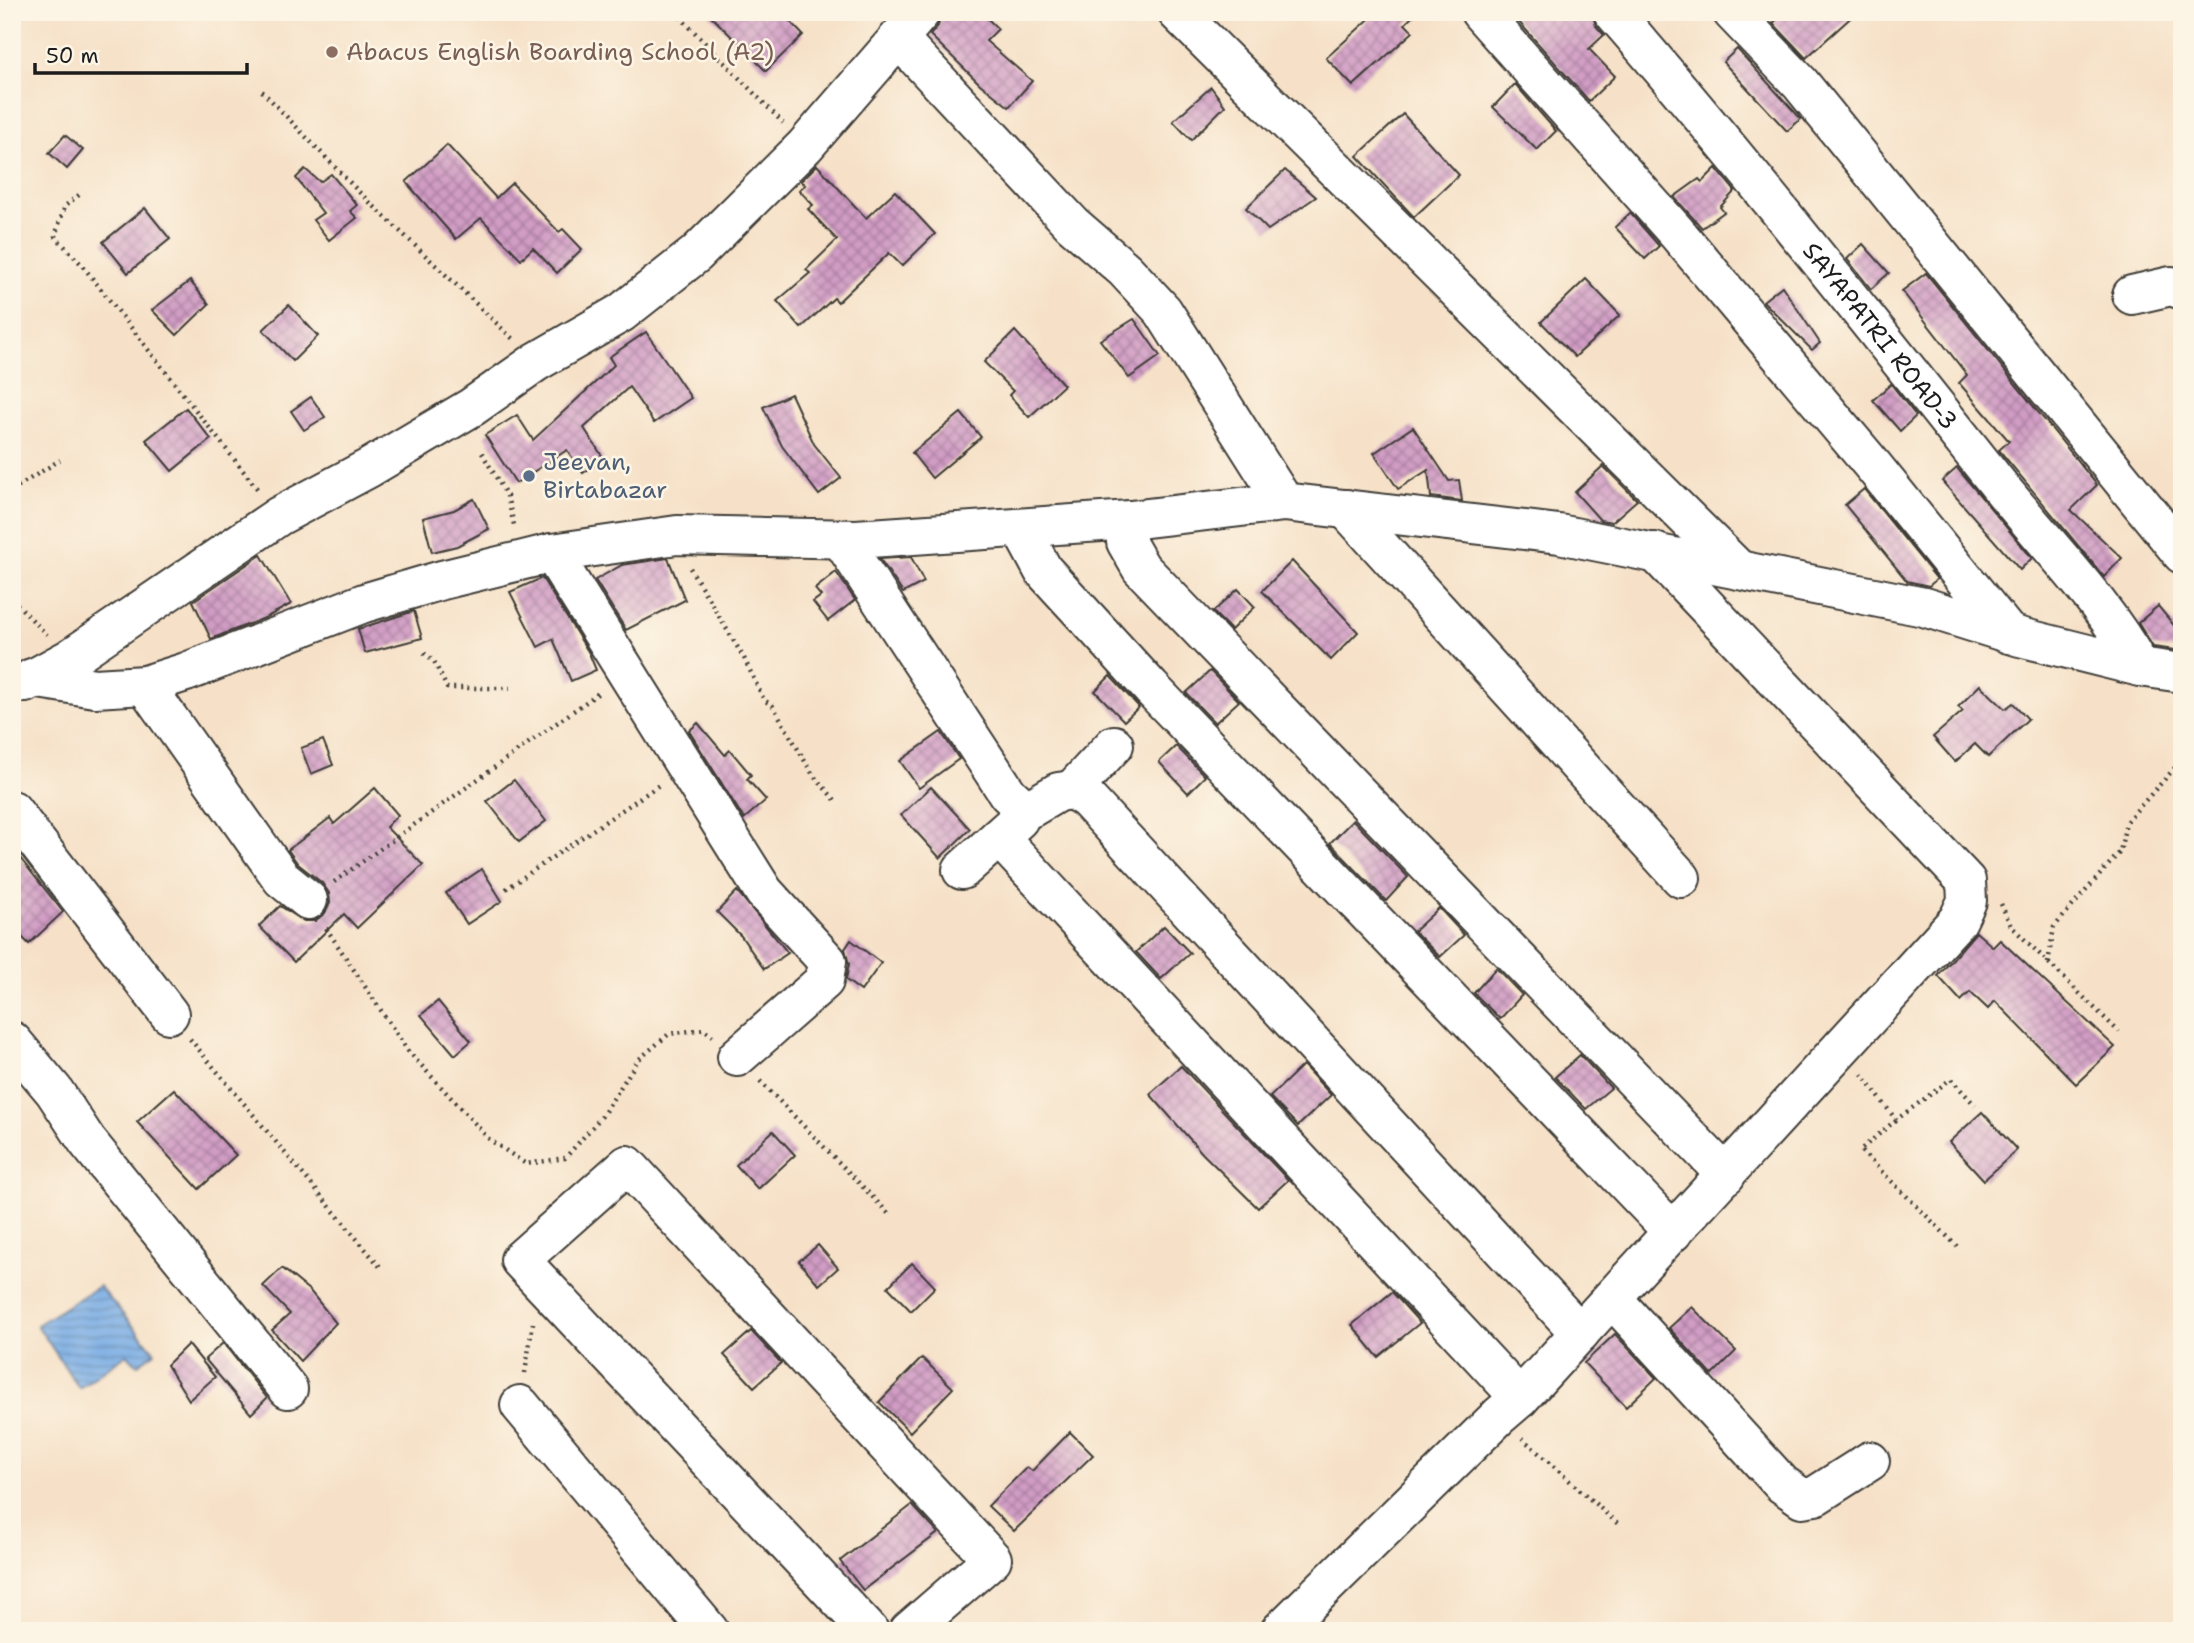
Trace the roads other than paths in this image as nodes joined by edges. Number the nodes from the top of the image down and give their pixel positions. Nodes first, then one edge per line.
1 (1177, 12) edge
2 (1480, 12) edge
3 (1613, 12) edge
4 (1732, 12) edge
5 (910, 26) edge
6 (2182, 290) edge
7 (2132, 295) dead end
8 (1284, 502) junction
9 (1346, 509) junction
10 (1130, 520) junction
11 (1021, 529) junction
12 (841, 539) junction
13 (1655, 552) junction
14 (2182, 554) edge
15 (537, 557) junction
16 (1737, 568) junction
17 (2009, 634) junction
18 (2140, 667) junction
19 (2182, 673) edge
20 (22, 684) edge
21 (145, 684) junction
22 (1114, 744) dead end
23 (1072, 790) junction
24 (1031, 808) junction
25 (12, 810) edge
26 (999, 837) junction
27 (962, 870) dead end
28 (1681, 878) dead end
29 (307, 900) road end
30 (169, 1014) road end
31 (12, 1041) edge
32 (737, 1057) road end
33 (1726, 1175) junction
34 (1673, 1231) junction
35 (1612, 1298) junction
36 (1580, 1333) junction
37 (288, 1389) dead end
38 (520, 1405) road end
39 (1509, 1407) junction
40 (1870, 1461) dead end
41 (709, 1631) edge
42 (869, 1631) edge
43 (909, 1631) edge
44 (1280, 1631) edge

1 - 16 street
2 - 17 street
3 - 18 street, SAYAPATRI ROAD-3
4 - 14 street
5 - 8 street
5 - 20 street
6 - 7 street
8 - 9 street
8 - 10 street
9 - 13 street
9 - 28 street
10 - 11 street
10 - 33 street
11 - 12 street
11 - 34 street
12 - 15 street
12 - 24 street
13 - 16 street
13 - 33 street
15 - 21 street
15 - 32 street
16 - 17 street
17 - 18 street
18 - 19 street
20 - 21 street
21 - 29 street
22 - 23 street
23 - 24 street
23 - 36 street
24 - 26 street
25 - 30 street
26 - 27 street
26 - 39 street
31 - 37 street
33 - 34 street
34 - 35 street
35 - 36 street
35 - 40 street
36 - 39 street
38 - 41 street
39 - 44 street
42 - 43 street

